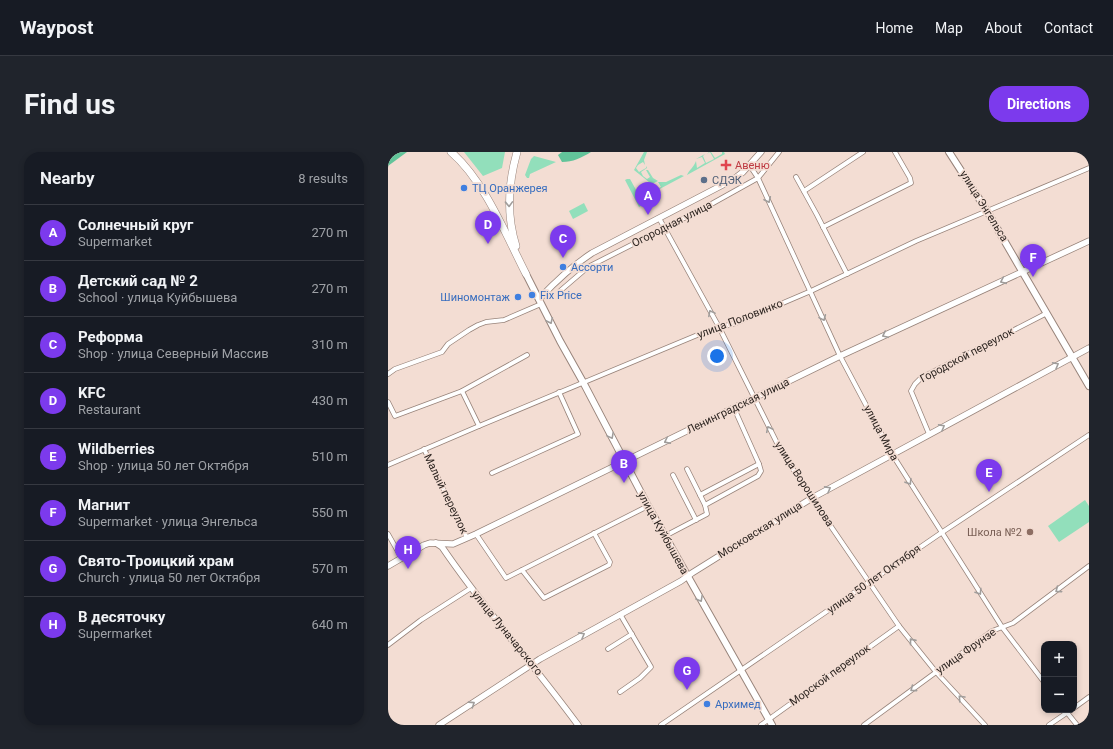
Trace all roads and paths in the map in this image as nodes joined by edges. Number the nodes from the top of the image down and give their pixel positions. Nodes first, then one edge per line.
1 (451, 152) edge
2 (517, 152) edge
3 (761, 152) edge
4 (779, 152) edge
5 (863, 152) edge
6 (896, 152) edge
7 (949, 152) edge
8 (750, 166) junction
9 (1089, 168) edge
10 (796, 177) dead end
11 (758, 178) junction
12 (804, 191) junction
13 (987, 211) junction
14 (660, 218) junction
15 (823, 227) junction
16 (665, 228) junction
17 (1089, 241) edge
18 (1023, 272) junction
19 (526, 274) junction
20 (847, 274) junction
21 (560, 291) dead end
22 (811, 291) junction
23 (540, 301) junction
24 (1047, 313) junction
25 (719, 328) junction
26 (1089, 348) edge
27 (527, 355) dead end
28 (840, 356) junction
29 (1072, 357) junction
30 (388, 374) edge
31 (583, 382) junction
32 (1089, 386) edge
33 (462, 391) junction
34 (560, 392) junction
35 (755, 398) junction
36 (388, 402) edge
37 (734, 408) junction
38 (479, 426) junction
39 (929, 434) junction
40 (1089, 435) edge
41 (424, 449) junction
42 (892, 454) junction
43 (624, 462) junction
44 (759, 464) junction
45 (388, 465) edge
46 (687, 469) dead end
47 (492, 473) dead end
48 (673, 475) dead end
49 (700, 495) junction
50 (812, 498) junction
51 (705, 505) junction
52 (648, 506) junction
53 (696, 520) junction
54 (594, 533) junction
55 (941, 533) junction
56 (388, 534) edge
57 (476, 534) junction
58 (665, 536) junction
59 (468, 538) junction
60 (458, 542) junction
61 (436, 543) junction
62 (401, 557) junction
63 (454, 564) junction
64 (388, 566) edge
65 (1089, 566) edge
66 (522, 570) junction
67 (688, 577) junction
68 (870, 582) junction
69 (471, 588) junction
70 (620, 614) junction
71 (899, 626) junction
72 (1002, 627) junction
73 (632, 634) junction
74 (388, 645) edge
75 (608, 649) dead end
76 (532, 664) junction
77 (741, 671) junction
78 (936, 672) junction
79 (1041, 678) edge
80 (620, 692) dead end
81 (1089, 697) edge
82 (1077, 706) edge
83 (1065, 713) edge
84 (1069, 713) edge
85 (771, 722) edge
86 (439, 725) edge
87 (578, 725) edge
88 (661, 725) edge
89 (761, 725) edge
90 (864, 725) edge
91 (985, 725) edge
92 (1050, 725) edge
93 (1077, 725) edge

1 - 19 highway
2 -> 19 highway
3 - 8 street
4 - 11 street, Огородная улица
5 - 12 street
6 - 15 street
7 - 13 main road, улица Энгельса
8 - 11 street, улица Мира
8 - 14 street
9 - 13 street, улица Половинко
10 - 12 street
11 - 16 street, Огородная улица
11 -> 22 street, улица Мира
12 - 15 street
13 - 18 main road, улица Энгельса
13 - 20 street, улица Половинко
14 - 16 street, улица Ворошилова
14 - 23 street
15 - 20 street
16 - 21 street, Огородная улица
25 -> 16 street, улица Ворошилова
17 - 18 street, Ленинградская улица
18 - 24 main road, улица Энгельса
18 -> 28 street, Ленинградская улица
19 - 23 main road, улица Куйбышева
20 - 22 street, улица Половинко
22 - 25 street, улица Половинко
22 -> 28 street, улица Мира
23 - 30 street
23 -> 31 main road, улица Куйбышева
24 - 29 main road, улица Энгельса
24 - 39 street, Городской переулок
25 - 31 street, улица Половинко
25 - 35 street, улица Ворошилова
26 - 29 street, Московская улица
27 - 33 street
28 - 35 street, Ленинградская улица
28 - 42 street, улица Мира
29 - 32 main road, улица Энгельса
39 -> 29 street, Московская улица
31 - 34 street, улица Половинко
31 -> 43 main road, улица Куйбышева
33 - 36 street
33 - 38 street
34 - 38 street, улица Половинко
34 - 47 street
35 - 37 street, Ленинградская улица
50 -> 35 street, улица Ворошилова
37 -> 43 street, Ленинградская улица
37 - 44 street
38 - 41 street, улица Половинко
39 - 42 street, Московская улица
40 - 55 street, улица 50 лет Октября
41 - 45 street, улица Половинко
41 - 59 street, Малый переулок
50 -> 42 street, Московская улица
42 -> 55 street, улица Мира
43 - 52 main road, улица Куйбышева
43 - 57 street, Ленинградская улица
44 - 49 street
44 - 51 street
46 - 49 street
48 - 53 street
49 - 51 street
50 - 67 street, Московская улица
50 - 68 street, улица Ворошилова
51 - 53 street
52 - 54 street
52 - 58 main road, улица Куйбышева
53 - 58 street
54 - 66 street
54 - 66 street
55 - 68 street, улица 50 лет Октября
55 -> 72 street, улица Мира
56 - 62 street
57 - 59 street, Ленинградская улица
57 - 66 street
58 - 67 main road, улица Куйбышева
59 - 60 street, Ленинградская улица
60 - 61 street, Ленинградская улица
60 - 63 street
61 - 62 street, Ленинградская улица
61 - 63 street, улица Луначарского
62 - 64 street, Ленинградская улица
63 - 69 street, улица Луначарского
65 -> 72 street, улица Фрунзе
67 - 70 street, Московская улица
67 -> 77 main road, улица Куйбышева
68 - 71 street, улица Ворошилова
68 - 77 street, улица 50 лет Октября
69 - 74 street
69 - 76 street, улица Луначарского
70 - 73 street
76 -> 70 street, Московская улица
78 -> 71 street, улица Ворошилова
71 - 85 street, Морской переулок
72 - 78 street, улица Фрунзе
72 - 79 street, улица Мира
73 - 75 street
73 - 80 street
86 -> 76 street, Московская улица
76 - 87 street, улица Луначарского
77 - 85 main road, улица Куйбышева
77 - 88 street, улица 50 лет Октября
78 -> 90 street, улица Фрунзе
91 -> 78 street, улица Ворошилова
81 - 82 street
83 - 92 street
84 - 93 street
85 - 89 street, Морской переулок

